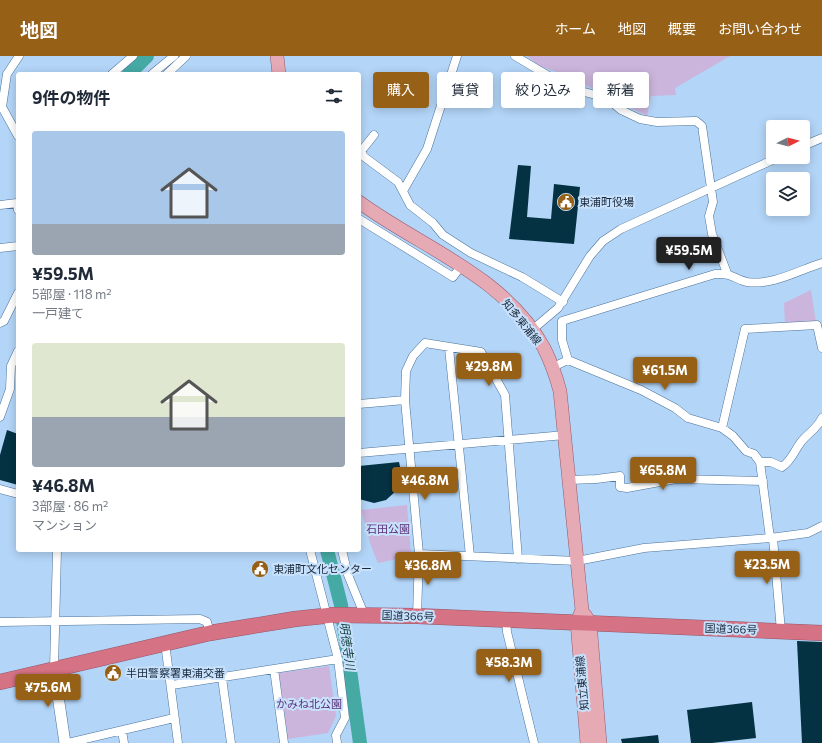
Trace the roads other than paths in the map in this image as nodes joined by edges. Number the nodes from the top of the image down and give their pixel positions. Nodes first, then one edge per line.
1 (19, 56) edge
2 (133, 56) edge
3 (174, 56) edge
4 (186, 56) edge
5 (277, 56) edge
6 (457, 56) edge
7 (515, 56) edge
8 (114, 72) edge
9 (154, 72) edge
10 (169, 72) edge
11 (279, 72) edge
12 (16, 132) edge
13 (374, 135) dead end
14 (822, 138) edge
15 (810, 143) edge
16 (766, 163) edge
17 (712, 188) junction
18 (403, 191) junction
19 (16, 203) edge
20 (361, 203) edge
21 (0, 205) edge
22 (361, 220) edge
23 (16, 246) edge
24 (0, 248) edge
25 (822, 263) edge
26 (460, 266) junction
27 (727, 273) junction
28 (16, 297) edge
29 (563, 302) junction
30 (0, 323) edge
31 (532, 330) junction
32 (449, 348) junction
33 (822, 348) edge
34 (16, 355) edge
35 (568, 360) junction
36 (553, 368) junction
37 (405, 400) junction
38 (361, 404) edge
39 (0, 417) edge
40 (822, 418) edge
41 (722, 428) junction
42 (565, 435) junction
43 (508, 440) junction
44 (458, 444) junction
45 (410, 449) junction
46 (361, 453) edge
47 (760, 462) junction
48 (569, 480) junction
49 (762, 481) junction
50 (0, 489) edge
51 (16, 493) edge
52 (822, 526) edge
53 (771, 538) junction
54 (57, 552) edge
55 (311, 552) edge
56 (342, 552) edge
57 (419, 554) junction
58 (470, 556) junction
59 (518, 559) junction
60 (577, 561) junction
61 (360, 614) junction
62 (330, 615) junction
63 (417, 616) junction
64 (583, 618) junction
65 (506, 620) junction
66 (0, 622) edge
67 (55, 622) junction
68 (781, 631) junction
69 (210, 633) junction
70 (822, 633) edge
71 (165, 643) junction
72 (338, 659) junction
73 (54, 669) junction
74 (274, 670) junction
75 (222, 678) junction
76 (0, 682) edge
77 (172, 685) junction
78 (174, 718) junction
79 (122, 731) junction
80 (65, 743) edge
81 (68, 743) edge
82 (124, 743) edge
83 (178, 743) edge
84 (232, 743) edge
85 (284, 743) edge
86 (337, 743) edge
87 (534, 743) edge
88 (587, 743) edge
89 (600, 743) edge

1 - 12 street
2 - 8 street
3 - 9 street
4 - 10 street
5 - 11 main road
6 - 18 street
7 - 17 street
13 - 18 street
14 - 15 street
16 - 17 street
17 - 27 street
17 - 29 street
18 - 29 street
19 - 21 street
20 - 26 main road, 知多東浦線
22 - 26 street
23 - 24 street
25 - 27 street
26 - 31 main road, 知多東浦線
27 - 35 street
28 - 30 street
29 - 31 street
31 - 36 main road, 知多東浦線
32 - 37 street
32 - 43 street
32 - 44 street
33 - 41 street
34 - 39 street
35 - 36 street
35 - 41 street
36 - 42 main road, 知多東浦線
37 - 38 street
37 - 45 street
40 - 47 street
41 - 47 street
42 - 43 street
42 - 48 main road, 知多東浦線
43 - 44 street
43 - 59 street
44 - 45 street
44 - 58 street
45 - 46 street
45 - 57 street
47 - 49 street
48 - 49 street
48 - 60 main road, 知多東浦線
49 - 53 street
50 - 51 street
52 - 53 street
53 - 60 street
53 - 68 street
54 - 67 street
55 - 62 street
56 - 61 street
57 - 58 street
57 - 63 street
58 - 59 street
59 - 60 street
60 - 64 main road, 知多東浦線
61 - 62 highway, 国道366号
61 - 63 highway, 国道366号
62 - 69 highway, 国道366号
62 - 72 street
63 - 65 highway, 国道366号
64 - 65 highway, 国道366号
64 - 68 highway, 国道366号
64 - 88 main road, 知立東浦線
64 - 89 main road, 知立東浦線
65 - 87 street
66 - 67 street
67 - 69 street
67 - 73 street
68 - 70 highway, 国道366号
69 - 71 highway, 国道366号
71 - 73 highway, 国道366号
71 - 77 street
72 - 74 street
72 - 86 street
73 - 76 highway, 国道366号
73 - 80 street
74 - 75 street
74 - 85 street
75 - 77 street
75 - 84 street
77 - 78 street
78 - 79 street
78 - 83 street
79 - 81 street
79 - 82 street

